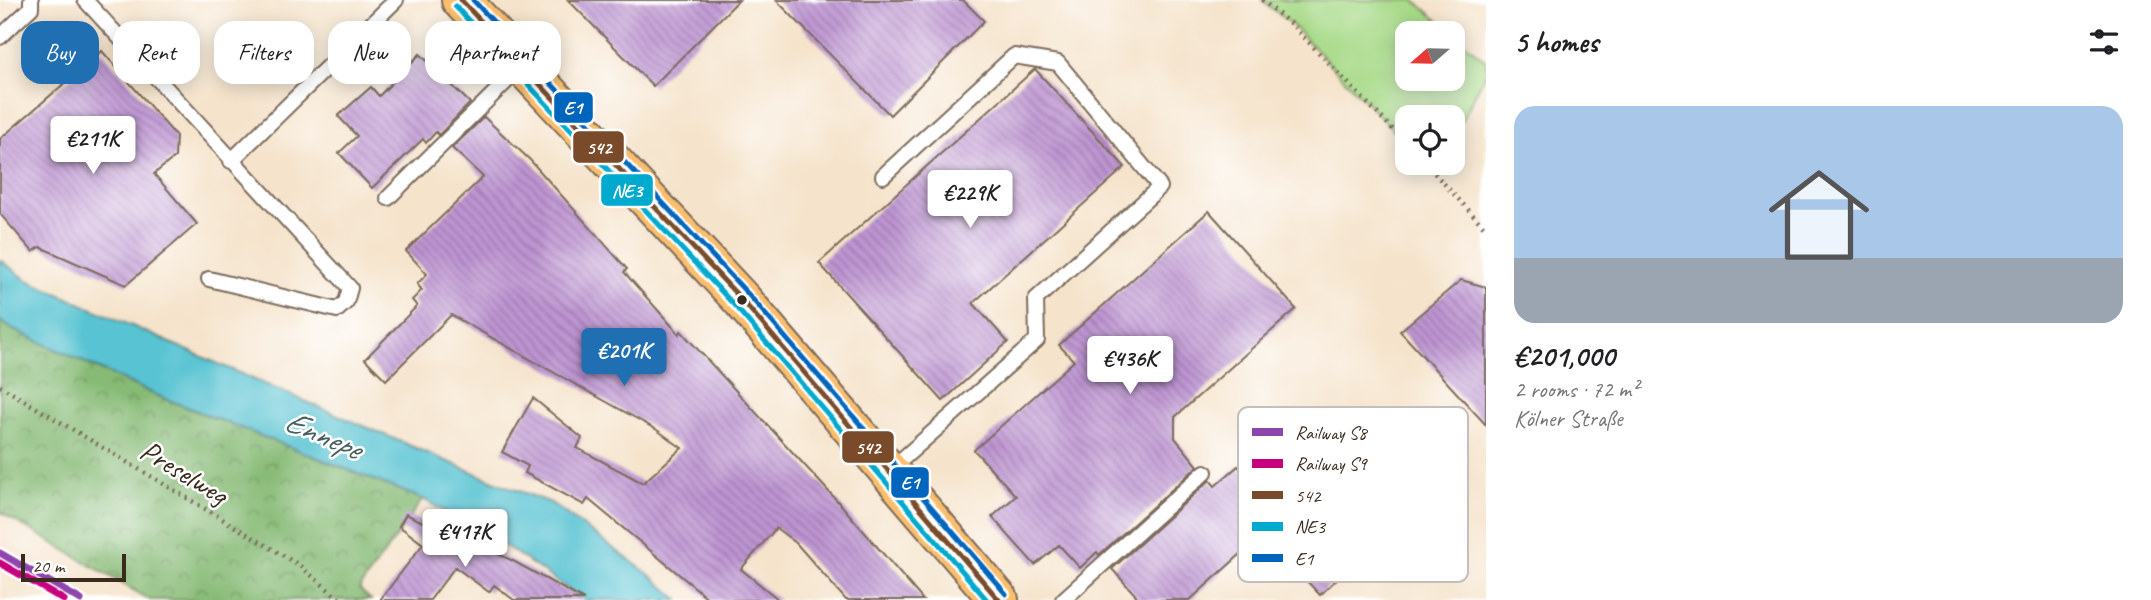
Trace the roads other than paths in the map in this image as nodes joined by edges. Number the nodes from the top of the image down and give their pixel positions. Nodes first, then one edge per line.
1 (31, 0) edge
2 (85, 0) edge
3 (396, 0) edge
4 (461, 0) edge
5 (481, 21) edge
6 (0, 37) edge
7 (504, 84) edge
8 (541, 84) edge
9 (231, 161) junction
10 (883, 176) dead end
11 (388, 198) dead end
12 (209, 279) dead end
13 (889, 471) junction
14 (1205, 472) dead end
15 (989, 596) edge
16 (1063, 600) edge

1 - 6 lane
2 - 9 lane
3 - 9 lane
4 - 5 main road
7 - 11 lane
8 - 13 main road
9 - 12 lane
10 - 13 lane
13 - 15 main road
14 - 16 lane

